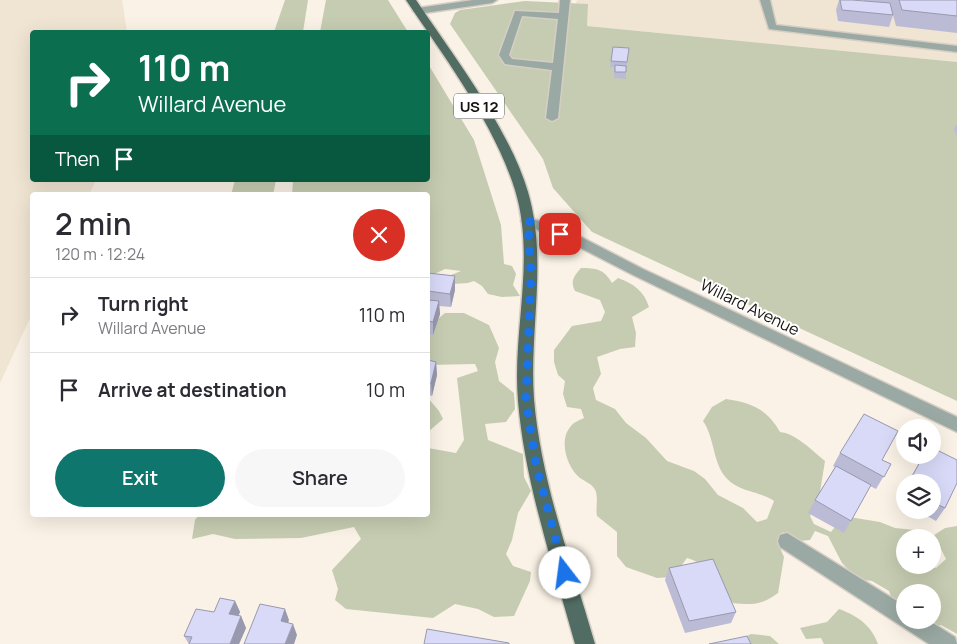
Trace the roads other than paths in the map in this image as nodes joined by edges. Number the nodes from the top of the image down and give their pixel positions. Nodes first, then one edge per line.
1 (411, 0) edge
2 (492, 0) edge
3 (764, 0) edge
4 (564, 9) edge
5 (418, 11) junction
6 (957, 49) edge
7 (558, 66) junction
8 (552, 118) dead end
9 (528, 221) junction
10 (957, 425) edge
11 (787, 541) dead end
12 (896, 611) edge
13 (924, 629) edge
14 (585, 644) edge
15 (948, 644) edge

1 - 5 main road, US 12
2 - 5 street
3 - 6 street
4 - 7 street
4 - 7 street
5 - 9 main road, US 12
7 - 8 street
9 - 10 street, Willard Avenue
9 - 14 main road, US 12
11 - 12 street
13 - 15 street

